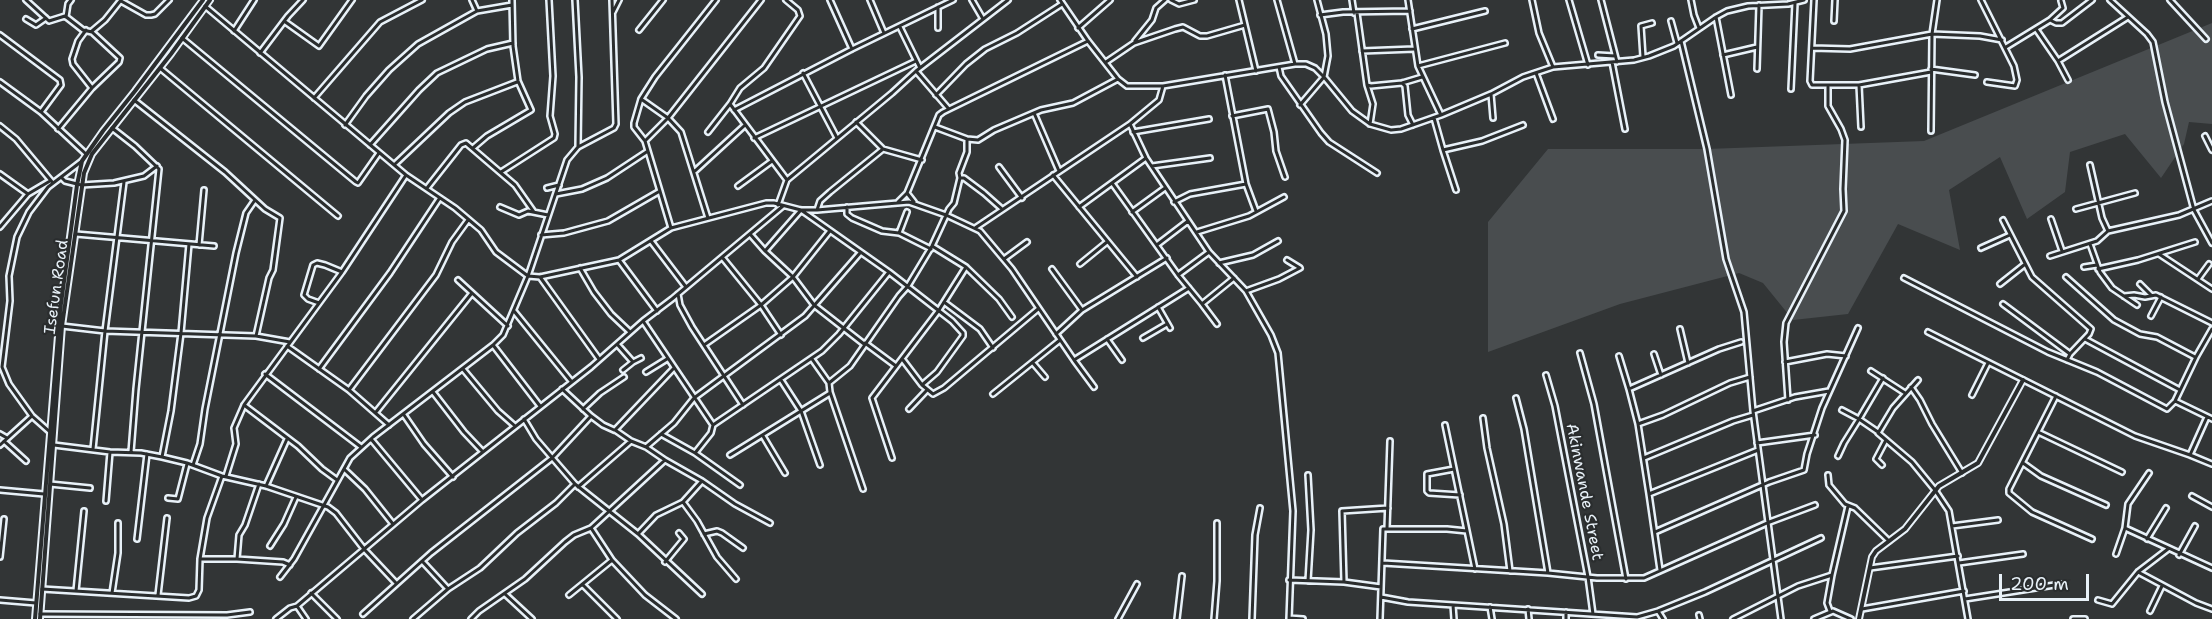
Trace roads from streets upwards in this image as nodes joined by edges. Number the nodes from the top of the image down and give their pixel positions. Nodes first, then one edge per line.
1 (26, 0) edge
2 (71, 0) edge
3 (121, 0) edge
4 (169, 0) edge
5 (203, 0) edge
6 (210, 0) edge
7 (254, 0) edge
8 (303, 0) edge
9 (352, 0) edge
10 (422, 0) edge
11 (472, 0) edge
12 (512, 0) edge
13 (549, 0) edge
14 (575, 0) edge
15 (612, 0) edge
16 (619, 0) edge
17 (663, 0) edge
18 (716, 0) edge
19 (761, 0) edge
20 (786, 0) edge
21 (830, 0) edge
22 (870, 0) edge
23 (953, 0) edge
24 (972, 0) edge
25 (1008, 0) edge
26 (1110, 0) edge
27 (1165, 0) edge
28 (1171, 0) edge
29 (1194, 0) edge
30 (1239, 0) edge
31 (1277, 0) edge
32 (1317, 0) edge
33 (1352, 0) edge
34 (1408, 0) edge
35 (1532, 0) edge
36 (1569, 0) edge
37 (1601, 0) edge
38 (1691, 0) edge
39 (1804, 0) edge
40 (1814, 0) edge
41 (1835, 0) edge
42 (1937, 0) edge
43 (1981, 0) edge
44 (2092, 0) edge
45 (2110, 0) edge
46 (2170, 0) edge
47 (2061, 1) edge
48 (1061, 2) edge
49 (1795, 3) junction
50 (512, 5) junction
51 (1759, 5) junction
52 (205, 6) junction
53 (938, 7) junction
54 (477, 11) junction
55 (1410, 11) junction
56 (1485, 11) dead end
57 (613, 13) junction
58 (1356, 13) junction
59 (1320, 15) junction
60 (1716, 16) junction
61 (66, 17) junction
62 (2128, 17) junction
63 (46, 18) junction
64 (26, 19) dead end
65 (982, 19) junction
66 (2050, 20) junction
67 (284, 21) junction
68 (1671, 21) dead end
69 (1834, 21) dead end
70 (1652, 23) dead end
71 (1245, 25) junction
72 (900, 27) junction
73 (938, 28) dead end
74 (1078, 28) junction
75 (1699, 28) junction
76 (1412, 29) junction
77 (2036, 29) junction
78 (86, 30) junction
79 (639, 30) dead end
80 (234, 31) junction
81 (92, 32) junction
82 (885, 33) junction
83 (0, 34) edge
84 (1932, 34) junction
85 (182, 38) junction
86 (2206, 39) dead end
87 (2002, 40) junction
88 (1088, 41) junction
89 (513, 42) junction
90 (1679, 42) junction
91 (1134, 43) junction
92 (1505, 43) dead end
93 (1758, 47) junction
94 (2006, 47) junction
95 (852, 48) junction
96 (1414, 48) junction
97 (1812, 48) junction
98 (1362, 51) junction
99 (260, 53) junction
100 (1598, 55) dead end
101 (1723, 55) junction
102 (1615, 56) junction
103 (1643, 57) junction
104 (916, 61) junction
105 (2058, 61) junction
106 (1106, 62) junction
107 (1614, 62) junction
108 (1295, 64) junction
109 (1588, 65) junction
110 (1418, 66) junction
111 (1279, 67) junction
112 (1553, 67) junction
113 (160, 68) junction
114 (920, 68) junction
115 (1757, 69) dead end
116 (916, 71) junction
117 (1256, 71) junction
118 (1931, 71) junction
119 (803, 73) junction
120 (1536, 73) junction
121 (1225, 75) junction
122 (1975, 75) dead end
123 (1422, 76) junction
124 (1324, 77) junction
125 (1118, 79) junction
126 (2068, 80) dead end
127 (518, 81) junction
128 (0, 82) edge
129 (1402, 82) junction
130 (1987, 82) dead end
131 (1367, 85) junction
132 (1859, 85) junction
133 (1162, 86) junction
134 (1828, 87) junction
135 (92, 88) junction
136 (1791, 89) dead end
137 (1491, 94) junction
138 (936, 95) junction
139 (1731, 95) dead end
140 (314, 98) junction
141 (133, 99) junction
142 (641, 99) junction
143 (730, 104) junction
144 (1300, 105) junction
145 (821, 106) junction
146 (949, 108) junction
147 (734, 110) junction
148 (41, 112) junction
149 (1034, 113) junction
150 (1441, 115) junction
151 (1232, 116) junction
152 (1493, 117) dead end
153 (668, 118) junction
154 (1434, 118) junction
155 (1209, 119) dead end
156 (1553, 119) dead end
157 (856, 122) junction
158 (1130, 124) junction
159 (1370, 124) junction
160 (345, 125) junction
161 (1413, 125) junction
162 (1523, 125) dead end
163 (0, 126) edge
164 (744, 126) junction
165 (935, 127) junction
166 (1861, 127) dead end
167 (112, 128) junction
168 (58, 129) junction
169 (1625, 129) dead end
170 (1930, 131) dead end
171 (708, 132) dead end
172 (1133, 132) junction
173 (2205, 136) dead end
174 (754, 138) junction
175 (837, 138) junction
176 (968, 139) junction
177 (645, 141) junction
178 (370, 145) junction
179 (578, 147) junction
180 (473, 148) junction
181 (883, 149) junction
182 (1443, 150) junction
183 (2212, 150) edge
184 (648, 151) junction
185 (380, 153) junction
186 (86, 154) junction
187 (1146, 158) junction
188 (1209, 158) dead end
189 (922, 160) junction
190 (82, 161) junction
191 (772, 161) junction
192 (394, 165) junction
193 (2090, 165) dead end
194 (157, 166) junction
195 (1152, 166) junction
196 (999, 167) dead end
197 (1059, 171) junction
198 (501, 172) junction
199 (694, 172) junction
200 (1377, 172) dead end
201 (0, 174) edge
202 (1053, 175) junction
203 (405, 176) junction
204 (61, 177) junction
205 (1285, 177) dead end
206 (960, 178) junction
207 (787, 180) junction
208 (51, 182) junction
209 (124, 182) junction
210 (1112, 183) junction
211 (1246, 184) junction
212 (79, 185) junction
213 (559, 185) junction
214 (738, 186) dead end
215 (427, 188) junction
216 (546, 188) dead end
217 (1165, 188) junction
218 (204, 190) dead end
219 (1456, 190) dead end
220 (660, 191) junction
221 (907, 193) junction
222 (28, 194) junction
223 (556, 194) junction
224 (2135, 194) dead end
225 (1284, 197) dead end
226 (439, 198) junction
227 (1022, 198) junction
228 (255, 200) junction
229 (2212, 201) edge
230 (914, 202) junction
231 (1174, 202) junction
232 (2098, 202) junction
233 (896, 203) junction
234 (778, 205) junction
235 (783, 206) junction
236 (500, 207) dead end
237 (847, 207) junction
238 (1079, 207) junction
239 (1002, 209) junction
240 (2076, 209) dead end
241 (801, 210) junction
242 (817, 210) junction
243 (2194, 210) junction
244 (1256, 211) junction
245 (534, 212) junction
246 (907, 212) dead end
247 (1132, 212) junction
248 (548, 215) junction
249 (946, 215) junction
250 (338, 216) dead end
251 (708, 218) junction
252 (468, 219) junction
253 (2051, 219) dead end
254 (2003, 220) dead end
255 (1188, 221) junction
256 (0, 227) edge
257 (671, 228) junction
258 (975, 228) junction
259 (2108, 231) junction
260 (829, 232) junction
261 (1197, 232) junction
262 (898, 233) junction
263 (76, 234) junction
264 (750, 234) junction
265 (542, 235) junction
266 (2010, 235) junction
267 (116, 238) junction
268 (152, 240) junction
269 (651, 241) junction
270 (1278, 241) dead end
271 (1027, 242) dead end
272 (1107, 242) junction
273 (2195, 242) dead end
274 (2212, 243) edge
275 (189, 244) junction
276 (1158, 244) junction
277 (2090, 244) junction
278 (199, 245) junction
279 (214, 246) dead end
280 (932, 247) junction
281 (1981, 248) dead end
282 (765, 251) junction
283 (2062, 251) junction
284 (1209, 252) junction
285 (860, 253) junction
286 (2159, 254) junction
287 (722, 256) junction
288 (2050, 256) dead end
289 (1167, 258) junction
290 (619, 260) junction
291 (1004, 260) junction
292 (1287, 260) dead end
293 (1219, 263) junction
294 (1080, 264) dead end
295 (2209, 264) dead end
296 (2024, 265) junction
297 (966, 267) junction
298 (2084, 267) dead end
299 (2097, 267) junction
300 (580, 268) junction
301 (1053, 269) dead end
302 (342, 272) junction
303 (890, 272) junction
304 (1178, 275) junction
305 (528, 276) junction
306 (540, 277) junction
307 (793, 277) junction
308 (1137, 277) junction
309 (2066, 277) dead end
310 (1234, 278) junction
311 (1904, 278) dead end
312 (2198, 279) junction
313 (458, 280) dead end
314 (2000, 284) dead end
315 (2140, 284) dead end
316 (686, 286) junction
317 (908, 286) junction
318 (1189, 288) junction
319 (2212, 289) edge
320 (1246, 291) junction
321 (472, 293) junction
322 (678, 294) junction
323 (2151, 295) junction
324 (2124, 296) junction
325 (2161, 297) junction
326 (672, 299) junction
327 (944, 302) junction
328 (319, 303) junction
329 (1202, 304) junction
330 (2003, 304) dead end
331 (680, 305) junction
332 (761, 305) junction
333 (814, 305) junction
334 (2138, 305) dead end
335 (1158, 308) junction
336 (1038, 309) junction
337 (657, 310) junction
338 (939, 310) junction
339 (1082, 310) junction
340 (514, 311) junction
341 (2151, 316) dead end
342 (1012, 317) dead end
343 (643, 321) junction
344 (2212, 323) edge
345 (1217, 324) dead end
346 (62, 326) junction
347 (508, 326) junction
348 (1858, 328) dead end
349 (843, 329) junction
350 (1680, 329) dead end
351 (2212, 329) edge
352 (105, 331) junction
353 (630, 332) junction
354 (1928, 332) dead end
355 (142, 333) junction
356 (181, 333) junction
357 (220, 334) junction
358 (1056, 334) junction
359 (781, 335) junction
360 (256, 336) junction
361 (2211, 336) edge
362 (1143, 338) dead end
363 (1107, 339) junction
364 (2085, 339) junction
365 (1060, 340) junction
366 (290, 342) junction
367 (1741, 342) dead end
368 (617, 344) junction
369 (865, 344) junction
370 (493, 345) junction
371 (704, 345) junction
372 (287, 346) junction
373 (993, 348) junction
374 (1580, 353) dead end
375 (1654, 354) dead end
376 (2070, 354) junction
377 (1618, 356) dead end
378 (1846, 356) junction
379 (2196, 357) junction
380 (641, 358) dead end
381 (599, 359) junction
382 (667, 359) junction
383 (812, 359) junction
384 (903, 360) junction
385 (1074, 360) junction
386 (1122, 360) dead end
387 (2067, 360) junction
388 (633, 362) junction
389 (1785, 362) junction
390 (1033, 363) junction
391 (1688, 363) junction
392 (1988, 363) junction
393 (1, 366) edge
394 (896, 366) junction
395 (674, 368) junction
396 (319, 369) junction
397 (463, 369) junction
398 (623, 370) dead end
399 (1871, 371) dead end
400 (646, 372) dead end
401 (265, 374) junction
402 (1546, 375) dead end
403 (724, 376) junction
404 (1661, 376) junction
405 (624, 377) dead end
406 (1045, 377) dead end
407 (1750, 377) junction
408 (1883, 378) junction
409 (781, 380) junction
410 (1918, 380) dead end
411 (2023, 380) junction
412 (571, 381) junction
413 (829, 383) junction
414 (922, 385) junction
415 (1094, 387) dead end
416 (1911, 387) junction
417 (562, 389) junction
418 (1629, 389) junction
419 (348, 390) junction
420 (927, 390) junction
421 (2180, 390) junction
422 (1830, 391) junction
423 (433, 392) junction
424 (830, 392) junction
425 (1905, 393) junction
426 (993, 394) dead end
427 (1972, 395) dead end
428 (2056, 396) junction
429 (694, 398) junction
430 (1516, 398) dead end
431 (1788, 400) junction
432 (2175, 401) junction
433 (244, 405) junction
434 (743, 405) junction
435 (540, 406) junction
436 (583, 409) junction
437 (909, 409) dead end
438 (1842, 410) dead end
439 (801, 411) junction
440 (376, 412) junction
441 (1753, 413) junction
442 (404, 415) junction
443 (32, 416) junction
444 (591, 416) junction
445 (2207, 417) junction
446 (1484, 418) dead end
447 (524, 419) junction
448 (1859, 419) junction
449 (2212, 419) edge
450 (1638, 424) junction
451 (389, 425) junction
452 (713, 425) junction
453 (1445, 425) dead end
454 (515, 426) junction
455 (615, 430) junction
456 (50, 432) junction
457 (1878, 432) junction
458 (2038, 432) junction
459 (0, 434) edge
460 (662, 434) junction
461 (1815, 435) junction
462 (763, 436) junction
463 (287, 439) junction
464 (371, 439) junction
465 (5, 440) junction
466 (1886, 440) junction
467 (631, 441) junction
468 (1390, 441) dead end
469 (1757, 443) junction
470 (0, 445) edge
471 (54, 445) junction
472 (361, 447) junction
473 (646, 447) junction
474 (93, 449) junction
475 (1758, 450) junction
476 (110, 452) junction
477 (131, 452) junction
478 (483, 452) junction
479 (695, 453) junction
480 (147, 454) junction
481 (730, 455) dead end
482 (2190, 455) junction
483 (1838, 456) dead end
484 (162, 457) junction
485 (552, 458) junction
486 (892, 458) dead end
487 (1644, 458) junction
488 (665, 460) junction
489 (26, 461) dead end
490 (187, 463) junction
491 (2023, 463) junction
492 (2212, 464) edge
493 (193, 465) junction
494 (820, 465) dead end
495 (1882, 465) dead end
496 (344, 469) junction
497 (1454, 469) junction
498 (785, 472) dead end
499 (2122, 472) dead end
500 (1962, 473) junction
501 (2149, 473) dead end
502 (1308, 475) dead end
503 (1828, 475) dead end
504 (224, 476) junction
505 (453, 477) junction
506 (337, 480) junction
507 (702, 481) junction
508 (50, 484) junction
509 (259, 484) junction
510 (740, 485) dead end
511 (1763, 485) junction
512 (266, 486) junction
513 (577, 486) junction
514 (90, 488) dead end
515 (862, 489) dead end
516 (0, 490) edge
517 (1935, 490) junction
518 (44, 494) junction
519 (1649, 494) junction
520 (1460, 495) junction
521 (2192, 496) dead end
522 (296, 497) junction
523 (168, 498) dead end
524 (422, 500) junction
525 (106, 501) dead end
526 (683, 502) junction
527 (1815, 505) dead end
528 (2106, 505) dead end
529 (323, 506) junction
530 (1848, 506) junction
531 (2212, 507) edge
532 (1260, 508) dead end
533 (1388, 508) junction
534 (2166, 508) dead end
535 (608, 510) junction
536 (84, 511) dead end
537 (167, 518) dead end
538 (4, 519) dead end
539 (1998, 520) dead end
540 (118, 523) dead end
541 (770, 523) dead end
542 (1217, 523) dead end
543 (1767, 523) junction
544 (393, 524) junction
545 (1952, 525) junction
546 (2195, 526) dead end
547 (591, 528) junction
548 (1387, 528) junction
549 (2125, 528) junction
550 (1, 530) edge
551 (1467, 531) junction
552 (679, 532) dead end
553 (1655, 532) junction
554 (638, 534) junction
555 (704, 534) junction
556 (1821, 538) dead end
557 (137, 539) dead end
558 (2092, 539) dead end
559 (2147, 539) junction
560 (1889, 541) junction
561 (270, 546) dead end
562 (743, 548) dead end
563 (364, 549) junction
564 (2168, 549) junction
565 (2023, 554) dead end
566 (2115, 554) dead end
567 (2179, 555) junction
568 (1958, 556) junction
569 (0, 557) edge
570 (200, 559) junction
571 (237, 559) junction
572 (1773, 559) junction
573 (612, 560) junction
574 (422, 561) junction
575 (665, 562) junction
576 (1383, 563) junction
577 (1959, 563) junction
578 (290, 565) junction
579 (1870, 568) junction
580 (2212, 568) edge
581 (1475, 569) junction
582 (1660, 570) junction
583 (1510, 571) junction
584 (2138, 572) junction
585 (1548, 573) junction
586 (1832, 574) junction
587 (1182, 576) dead end
588 (280, 577) dead end
589 (1588, 577) junction
590 (736, 579) dead end
591 (1626, 579) junction
592 (1289, 580) junction
593 (1308, 581) junction
594 (1344, 582) junction
595 (396, 583) junction
596 (1137, 584) dead end
597 (2061, 584) dead end
598 (583, 585) junction
599 (1381, 586) junction
600 (2162, 586) junction
601 (42, 589) junction
602 (448, 589) junction
603 (76, 591) junction
604 (1964, 591) junction
605 (112, 593) junction
606 (311, 593) junction
607 (505, 594) junction
608 (702, 594) dead end
609 (158, 595) junction
610 (569, 595) dead end
611 (1777, 596) junction
612 (1381, 597) junction
613 (1965, 599) junction
614 (0, 600) edge
615 (2098, 600) dead end
616 (36, 603) junction
617 (1453, 605) junction
618 (297, 606) junction
619 (1490, 607) junction
620 (2211, 608) edge
621 (1528, 609) junction
622 (1862, 609) junction
623 (1658, 611) junction
624 (1830, 611) junction
625 (2150, 611) dead end
626 (250, 612) dead end
627 (1566, 612) junction
628 (78, 614) junction
629 (363, 614) dead end
630 (1578, 614) junction
631 (1593, 614) junction
632 (227, 615) junction
633 (40, 617) edge
634 (118, 617) edge
635 (155, 617) edge
636 (192, 617) edge
637 (1620, 617) edge
638 (527, 618) edge
639 (35, 619) edge
640 (79, 619) edge
641 (229, 619) edge
642 (276, 619) edge
643 (306, 619) edge
644 (337, 619) edge
645 (413, 619) edge
646 (471, 619) edge
647 (532, 619) edge
648 (617, 619) edge
649 (676, 619) edge
650 (1118, 619) edge
651 (1178, 619) edge
652 (1214, 619) edge
653 (1252, 619) edge
654 (1289, 619) edge
655 (1303, 619) edge
656 (1380, 619) edge
657 (1454, 619) edge
658 (1492, 619) edge
659 (1529, 619) edge
660 (1566, 619) edge
661 (1580, 619) edge
662 (1663, 619) edge
663 (1733, 619) edge
664 (1781, 619) edge
665 (1815, 619) edge
666 (1851, 619) edge
667 (1859, 619) edge
668 (1968, 619) edge
669 (2073, 619) edge
670 (2085, 619) edge

1 - 63 street
2 - 61 street
3 - 4 street
3 - 81 street
5 - 186 street, Isefun Road
6 - 52 street, Isefun Road
7 - 80 street
8 - 67 street
9 - 67 street
10 - 140 street
11 - 54 street
12 - 50 street
13 - 198 street
14 - 179 street
15 - 57 street
16 - 57 street
17 - 79 street
18 - 142 street
19 - 153 street
20 - 143 street
21 - 95 street
22 - 82 street
23 - 53 street
24 - 65 street
25 - 65 street
26 - 74 street
27 - 91 street
28 - 29 street
30 - 71 street
31 - 108 street
32 - 59 street
33 - 58 street
34 - 55 street
35 - 112 street
36 - 109 street
37 - 102 street
38 - 75 street
39 - 49 street
40 - 97 street
41 - 69 street
42 - 84 street
43 - 87 street
44 - 66 street
45 - 62 street
46 - 86 street
47 - 66 street
48 - 74 street
48 - 138 street
49 - 51 street
49 - 136 street
50 - 54 street
50 - 89 street
51 - 60 street
51 - 93 street
52 - 80 street
52 - 85 street, Isefun Road
53 - 72 street
53 - 73 street
54 - 160 street
55 - 58 street
55 - 76 street
56 - 76 street
57 - 179 street
58 - 59 street
58 - 98 street
59 - 124 street
60 - 75 street
60 - 101 street
61 - 63 street
61 - 78 street
62 - 105 street
62 - 243 street
63 - 64 street
65 - 114 street
66 - 77 street
67 - 99 street
68 - 90 street
70 - 103 street
71 - 91 street
71 - 117 street
72 - 82 street
72 - 104 street
74 - 88 street
75 - 90 street
76 - 96 street
77 - 94 street
77 - 105 street
78 - 81 street
78 - 135 street
80 - 99 street
81 - 135 street
82 - 95 street
83 - 148 street
84 - 87 street
84 - 97 street
84 - 118 street
85 - 113 street, Isefun Road
85 - 185 street
87 - 94 street
88 - 106 street
88 - 146 street
89 - 127 street
89 - 178 street
90 - 103 street
90 - 407 street
91 - 106 street
92 - 110 street
93 - 101 street
93 - 115 street
94 - 130 street
95 - 119 street
96 - 98 street
96 - 110 street
97 - 134 street
98 - 131 street
99 - 140 street
100 - 102 street
101 - 139 street
102 - 107 street
103 - 107 street
104 - 114 street
104 - 145 street
105 - 126 street
106 - 125 street
107 - 109 street
107 - 169 street
108 - 111 street
108 - 124 street
109 - 112 street
110 - 123 street
111 - 117 street
111 - 144 street
112 - 120 street
113 - 141 street, Isefun Road
113 - 250 street
114 - 116 street
116 - 138 street
116 - 157 street
117 - 121 street
118 - 122 street
118 - 132 street
118 - 170 street
119 - 145 street
119 - 147 street
120 - 137 street
120 - 156 street
121 - 133 street
121 - 151 street
123 - 129 street
123 - 150 street
124 - 144 street
124 - 159 street
125 - 133 street
125 - 149 street
127 - 180 street
127 - 192 street
128 - 148 street
129 - 131 street
129 - 161 street
131 - 159 street
132 - 134 street
132 - 166 street
133 - 158 street
134 - 389 street
135 - 168 street
137 - 150 street
137 - 152 street
138 - 146 street
140 - 160 street
141 - 167 street, Isefun Road
141 - 228 street
142 - 153 street
142 - 177 street
143 - 147 street
143 - 171 street
144 - 200 street
145 - 174 street
145 - 175 street
146 - 165 street
147 - 164 street
148 - 168 street
149 - 176 street
149 - 197 street
150 - 154 street
151 - 205 street
151 - 211 street
153 - 177 street
153 - 199 street
154 - 161 street
154 - 182 street
155 - 172 street
157 - 175 street
157 - 181 street
158 - 172 street
158 - 197 street
159 - 161 street
160 - 178 street
162 - 182 street
163 - 208 street
164 - 174 street
164 - 199 street
165 - 176 street
165 - 189 street
167 - 194 street
167 - 212 street, Isefun Road
168 - 186 street
172 - 187 street
173 - 183 street
174 - 191 street
175 - 207 street
176 - 206 street
177 - 184 street
178 - 185 street
179 - 213 street
180 - 198 street
180 - 215 street
181 - 189 street
181 - 242 street
182 - 219 street
184 - 220 street
184 - 223 street
185 - 192 street
186 - 190 street, Isefun Road
187 - 195 street
187 - 210 street
188 - 195 street
189 - 221 street
190 - 204 street
190 - 212 street, Isefun Road
191 - 207 street
191 - 214 street
192 - 203 street
193 - 232 street
194 - 209 street
194 - 268 street
195 - 217 street
196 - 227 street
197 - 202 street
198 - 245 street
199 - 251 street
201 - 222 street
202 - 227 street
202 - 238 street
203 - 215 street
203 - 302 street
204 - 208 street
204 - 212 street
206 - 239 street
206 - 249 street
207 - 234 street
208 - 222 street
208 - 393 street
209 - 212 street
209 - 267 street
210 - 238 street
210 - 247 street
211 - 231 street
211 - 244 street
212 - 263 street, Isefun Road
212 - 456 street, Isefun Road
213 - 216 street
213 - 223 street
215 - 226 street
217 - 231 street
217 - 247 street
218 - 278 street
220 - 257 street
220 - 265 street
221 - 230 street
221 - 233 street
222 - 256 street
223 - 248 street
224 - 232 street
225 - 244 street
226 - 252 street
226 - 396 street
227 - 239 street
228 - 357 street
228 - 360 street
229 - 243 street
230 - 233 street
230 - 249 street
231 - 255 street
232 - 240 street
232 - 259 street
233 - 237 street
234 - 235 street
234 - 251 street
235 - 241 street
235 - 264 street
236 - 245 street
237 - 242 street
237 - 262 street
238 - 272 street
239 - 258 street
241 - 242 street
241 - 260 street
241 - 282 street
243 - 259 street
243 - 274 street
244 - 261 street
245 - 248 street
246 - 262 street
247 - 276 street
248 - 265 street
249 - 258 street
249 - 280 street
251 - 257 street
252 - 305 street
252 - 419 street
253 - 283 street
254 - 266 street
255 - 261 street
255 - 276 street
257 - 269 street
258 - 291 street
259 - 277 street
260 - 285 street
260 - 307 street
261 - 284 street
262 - 280 street
263 - 267 street
263 - 346 street, Isefun Road
264 - 282 street
264 - 287 street
265 - 305 street
266 - 281 street
266 - 296 street
267 - 268 street
267 - 352 street
268 - 275 street
268 - 355 street
269 - 290 street
269 - 316 street
270 - 293 street
271 - 291 street
272 - 294 street
272 - 308 street
273 - 286 street
275 - 278 street
275 - 356 street
276 - 289 street
277 - 283 street
277 - 299 street
278 - 279 street
280 - 297 street
280 - 317 street
282 - 307 street
283 - 288 street
284 - 293 street
284 - 304 street
285 - 303 street
285 - 333 street
286 - 299 street
286 - 312 street
287 - 316 street
287 - 332 street
289 - 304 street
289 - 308 street
290 - 300 street
290 - 337 street
291 - 336 street
292 - 320 street
293 - 310 street
295 - 312 street
296 - 314 street
296 - 364 street
297 - 327 street
297 - 342 street
298 - 299 street
299 - 324 street
300 - 306 street
300 - 353 street
301 - 339 street
302 - 328 street
302 - 328 street
303 - 317 street
303 - 349 street
304 - 318 street
305 - 306 street
305 - 340 street
306 - 381 street
307 - 332 street
307 - 333 street
308 - 339 street
309 - 379 street
310 - 320 street
310 - 329 street
311 - 387 street
312 - 319 street
313 - 321 street
315 - 323 street
316 - 322 street
317 - 338 street
317 - 369 street
318 - 329 street
318 - 335 street
320 - 592 street
321 - 347 street
321 - 440 street
322 - 326 street
322 - 331 street
323 - 324 street
323 - 325 street
324 - 334 street
325 - 341 street
325 - 344 street
326 - 331 street
326 - 337 street
327 - 338 street
327 - 373 street
328 - 366 street
329 - 345 street
330 - 376 street
331 - 371 street
332 - 359 street
332 - 371 street
333 - 349 street
333 - 359 street
335 - 362 street
335 - 363 street
336 - 358 street
336 - 373 street
337 - 343 street
338 - 384 street
338 - 414 street
339 - 358 street
340 - 347 street
340 - 412 street
343 - 353 street
343 - 382 street
346 - 352 street
346 - 471 street, Isefun Road
347 - 370 street
348 - 378 street
349 - 369 street
349 - 383 street
350 - 391 street
351 - 361 street
352 - 355 street
352 - 474 street
353 - 368 street
354 - 392 street
355 - 356 street
355 - 477 street
356 - 357 street
356 - 484 street
357 - 360 street
357 - 493 street
358 - 365 street
359 - 403 street
360 - 366 street
361 - 379 street
363 - 385 street
363 - 386 street
364 - 376 street
364 - 421 street
365 - 385 street
365 - 390 street
366 - 372 street
367 - 391 street
368 - 381 street
368 - 388 street
369 - 394 street
369 - 413 street
370 - 397 street
370 - 435 street
371 - 403 street
372 - 396 street
372 - 401 street
373 - 420 street
374 - 591 street
375 - 404 street
376 - 387 street
377 - 418 street
378 - 389 street
378 - 422 street
379 - 421 street
380 - 388 street
381 - 412 street
382 - 395 street
382 - 400 street
383 - 409 street
383 - 413 street
384 - 394 street
384 - 414 street
385 - 415 street
387 - 432 street
388 - 398 street
389 - 431 street
390 - 406 street
390 - 426 street
391 - 404 street
392 - 411 street
392 - 427 street
393 - 443 street
394 - 486 street
395 - 429 street
395 - 455 street
396 - 419 street
397 - 423 street
397 - 454 street
399 - 408 street
401 - 433 street
401 - 472 street
402 - 589 street, Akinwande Street
403 - 429 street
403 - 434 street
404 - 418 street
405 - 436 street
407 - 441 street
407 - 450 street
408 - 425 street
408 - 448 street
409 - 434 street
409 - 439 street
410 - 416 street
411 - 428 street
411 - 500 street
412 - 417 street
413 - 424 street
414 - 420 street
416 - 425 street
416 - 500 street
417 - 435 street
417 - 436 street
418 - 450 street
419 - 440 street
420 - 437 street
421 - 432 street
422 - 431 street
422 - 461 street
423 - 442 street
423 - 478 street
424 - 439 street
424 - 515 street
425 - 457 street
428 - 458 street
428 - 482 street
429 - 452 street
429 - 460 street
430 - 585 street
431 - 441 street
432 - 445 street
433 - 463 street
433 - 504 street
434 - 452 street
435 - 447 street
436 - 444 street
438 - 448 street
439 - 462 street
439 - 494 street
440 - 451 street
441 - 469 street
441 - 487 street
442 - 451 street
442 - 505 street
443 - 456 street
443 - 465 street
444 - 455 street
444 - 485 street
445 - 449 street
445 - 482 street
446 - 583 street
447 - 454 street
447 - 485 street
448 - 457 street
448 - 483 street
450 - 487 street
451 - 464 street
452 - 479 street
453 - 497 street
454 - 478 street
455 - 467 street
456 - 518 street, Isefun Road
457 - 466 street
458 - 491 street
458 - 499 street
459 - 465 street
460 - 473 street
460 - 479 street
461 - 469 street
461 - 511 street
462 - 481 street
462 - 498 street
463 - 506 street
463 - 512 street
464 - 472 street
464 - 524 street
465 - 470 street
465 - 489 street
466 - 495 street
466 - 517 street
467 - 473 street
467 - 513 street
468 - 533 street
469 - 475 street
471 - 474 street
471 - 508 street, Isefun Road
472 - 496 street
473 - 488 street
474 - 476 street
475 - 511 street
475 - 519 street
476 - 477 street
476 - 525 street
477 - 480 street
478 - 505 street
479 - 510 street
480 - 484 street
480 - 557 street
482 - 492 street
484 - 490 street
485 - 513 street
485 - 574 street
487 - 519 street
488 - 507 street
488 - 535 street
490 - 493 street
490 - 523 street
491 - 528 street
491 - 558 street
493 - 504 street
496 - 506 street
496 - 544 street
497 - 520 street
497 - 520 street
500 - 517 street
501 - 549 street
502 - 593 street
503 - 530 street
504 - 509 street
504 - 570 street
505 - 524 street
506 - 529 street
507 - 526 street
507 - 541 street
508 - 514 street
508 - 601 street, Isefun Road
509 - 512 street
509 - 571 street
511 - 543 street
511 - 553 street
512 - 522 street
513 - 535 street
513 - 602 street
516 - 518 street
517 - 545 street
517 - 560 street
518 - 616 street, Isefun Road
519 - 553 street
520 - 551 street
521 - 531 street
522 - 529 street
522 - 561 street
524 - 544 street
526 - 554 street
526 - 555 street
527 - 543 street
529 - 563 street
529 - 578 street
530 - 560 street
530 - 586 street
532 - 653 street
533 - 548 street
533 - 594 street
534 - 559 street
535 - 547 street
535 - 554 street
536 - 603 street
537 - 609 street
538 - 550 street
539 - 545 street
540 - 605 street
542 - 652 street
543 - 572 street
543 - 582 street
544 - 563 street
545 - 568 street
546 - 567 street
547 - 573 street
547 - 607 street
548 - 551 street
548 - 576 street
549 - 559 street
549 - 566 street
550 - 569 street
551 - 581 street
552 - 575 street
553 - 582 street
554 - 575 street
555 - 562 street
555 - 590 street
556 - 572 street
559 - 564 street
560 - 579 street
563 - 595 street
563 - 606 street
564 - 567 street
564 - 584 street
565 - 577 street
567 - 580 street
568 - 577 street
568 - 579 street
570 - 571 street
570 - 609 street
571 - 578 street
572 - 611 street
572 - 623 street
573 - 598 street
573 - 649 street
574 - 595 street
574 - 602 street
575 - 608 street
576 - 581 street
576 - 599 street
577 - 604 street
578 - 588 street
579 - 622 street
581 - 583 street
582 - 591 street
583 - 585 street
584 - 600 street
584 - 615 street
585 - 589 street
586 - 611 street
586 - 624 street
587 - 651 street
589 - 591 street
589 - 631 street, Akinwande Street
592 - 593 street
592 - 654 street
593 - 594 street
594 - 599 street
595 - 629 street
596 - 650 street
597 - 613 street
598 - 610 street
598 - 648 street
599 - 612 street
600 - 620 street
600 - 625 street
601 - 603 street
601 - 633 street, Isefun Road
602 - 645 street
603 - 605 street
604 - 613 street
604 - 622 street
605 - 609 street
606 - 618 street
606 - 644 street
607 - 638 street
607 - 646 street
611 - 663 street
611 - 664 street
612 - 617 street
612 - 656 street
613 - 668 street
614 - 616 street
616 - 639 street, Isefun Road
617 - 619 street
617 - 657 street
618 - 642 street
618 - 643 street
619 - 621 street
619 - 658 street
621 - 627 street
621 - 659 street
622 - 667 street
623 - 637 street
623 - 662 street
624 - 665 street
624 - 666 street
626 - 632 street
627 - 630 street
627 - 660 street
628 - 633 street
628 - 634 street
628 - 640 street
630 - 631 street
630 - 661 street
631 - 637 street
632 - 636 street
632 - 641 street
634 - 635 street
635 - 636 street
638 - 647 street
654 - 655 street
669 - 670 street

